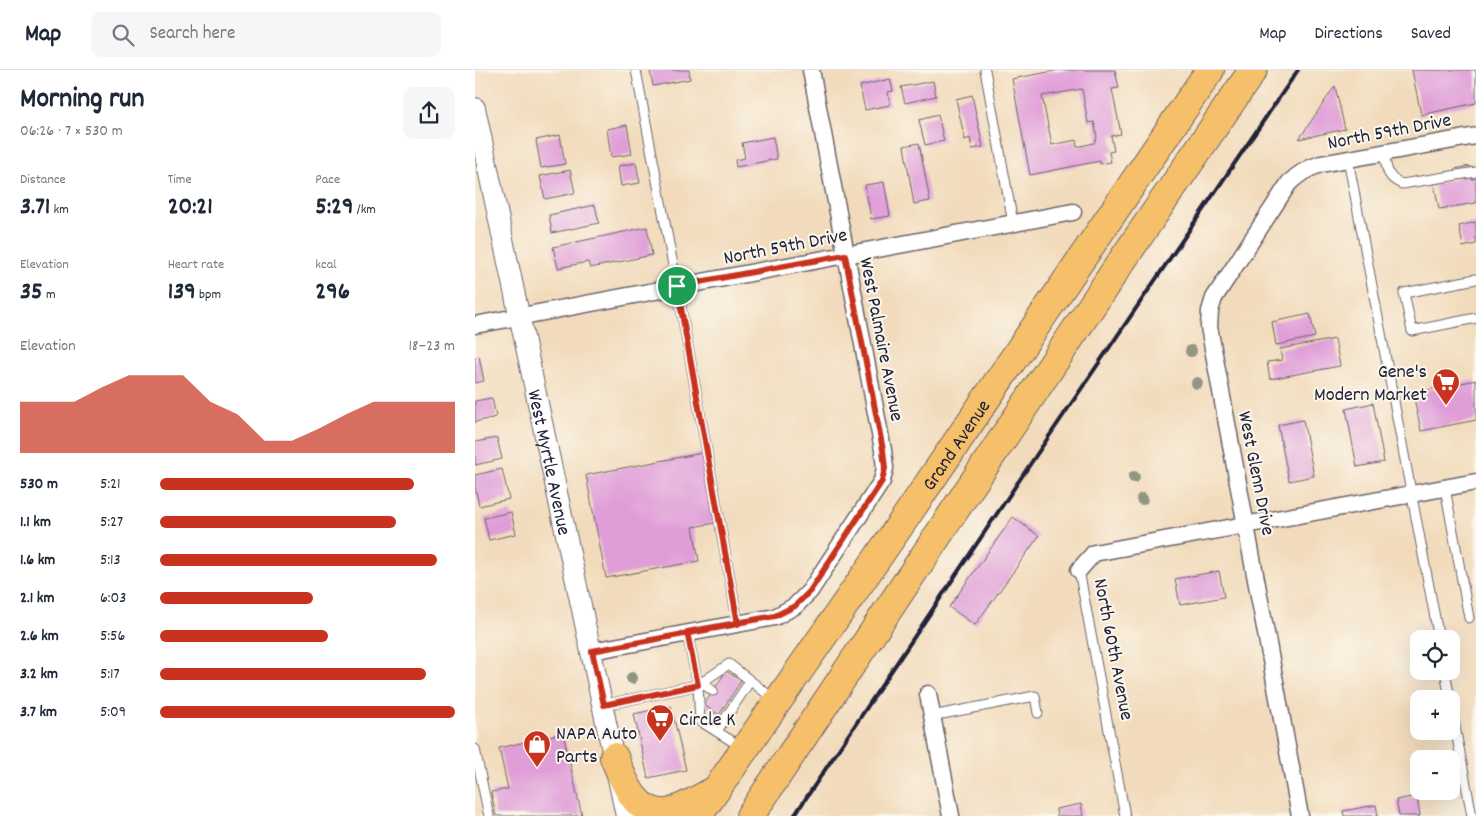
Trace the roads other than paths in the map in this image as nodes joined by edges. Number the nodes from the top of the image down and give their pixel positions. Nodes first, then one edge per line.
1 (636, 70) edge
2 (811, 70) edge
3 (985, 70) edge
4 (1210, 70) edge
5 (1253, 70) edge
6 (475, 108) edge
7 (1476, 136) edge
8 (1385, 153) junction
9 (1348, 159) junction
10 (1310, 168) joint
11 (1476, 172) edge
12 (1073, 212) dead end
13 (1013, 223) junction
14 (845, 255) junction
15 (1476, 279) edge
16 (677, 286) junction
17 (520, 316) junction
18 (1476, 318) edge
19 (475, 325) edge
20 (1476, 482) edge
21 (1445, 488) junction
22 (1411, 494) junction
23 (1246, 525) junction
24 (1079, 570) joint
25 (1469, 618) dead end
26 (738, 624) junction
27 (1437, 630) edge
28 (687, 632) junction
29 (592, 651) junction
30 (751, 681) junction
31 (700, 684) junction
32 (713, 691) dead end
33 (928, 694) dead end
34 (777, 701) junction
35 (604, 705) junction
36 (1038, 713) dead end
37 (932, 716) junction
38 (717, 731) junction
39 (1457, 740) edge
40 (744, 748) junction
41 (475, 749) edge
42 (615, 758) junction
43 (714, 791) junction
44 (489, 816) edge
45 (627, 816) edge
46 (698, 816) edge
47 (750, 816) edge
48 (951, 816) edge
49 (1125, 816) edge
50 (1300, 816) edge
51 (1472, 816) edge

1 - 16 lane
2 - 14 street, West Palmaire Avenue
3 - 13 lane
4 - 34 highway, Grand Avenue
5 - 47 highway, Grand Avenue
6 - 17 street, West Myrtle Avenue
7 - 8 street, North 59th Drive
8 - 9 street, North 59th Drive
8 - 11 lane
9 - 10 street, North 59th Drive
9 - 22 lane
10 - 23 street, West Glenn Drive
12 - 13 street, North 59th Drive
13 - 14 street, North 59th Drive
14 - 16 street, North 59th Drive
14 - 26 street, West Palmaire Avenue
15 - 18 lane
16 - 17 street, North 59th Drive
16 - 26 lane
17 - 19 street, North 59th Drive
17 - 29 street, West Myrtle Avenue
20 - 21 street, North 60th Avenue
21 - 22 street, North 60th Avenue
21 - 25 lane
22 - 23 street, North 60th Avenue
22 - 27 lane
23 - 24 street, North 60th Avenue
23 - 50 street, West Glenn Drive
24 - 49 lane, North 60th Avenue
26 - 28 street
28 - 29 street
28 - 31 lane
29 - 35 street, West Myrtle Avenue
30 - 31 lane
30 - 34 lane
30 - 38 lane
31 - 32 lane
31 - 35 lane
31 - 38 lane
33 - 37 street
34 - 40 highway, Grand Avenue
35 - 42 street, West Myrtle Avenue
36 - 37 lane
37 - 48 street
38 - 40 lane
39 - 51 lane
40 - 43 highway, Grand Avenue
41 - 44 lane
42 - 43 highway
42 - 45 street, West Myrtle Avenue
43 - 46 highway, Grand Avenue

